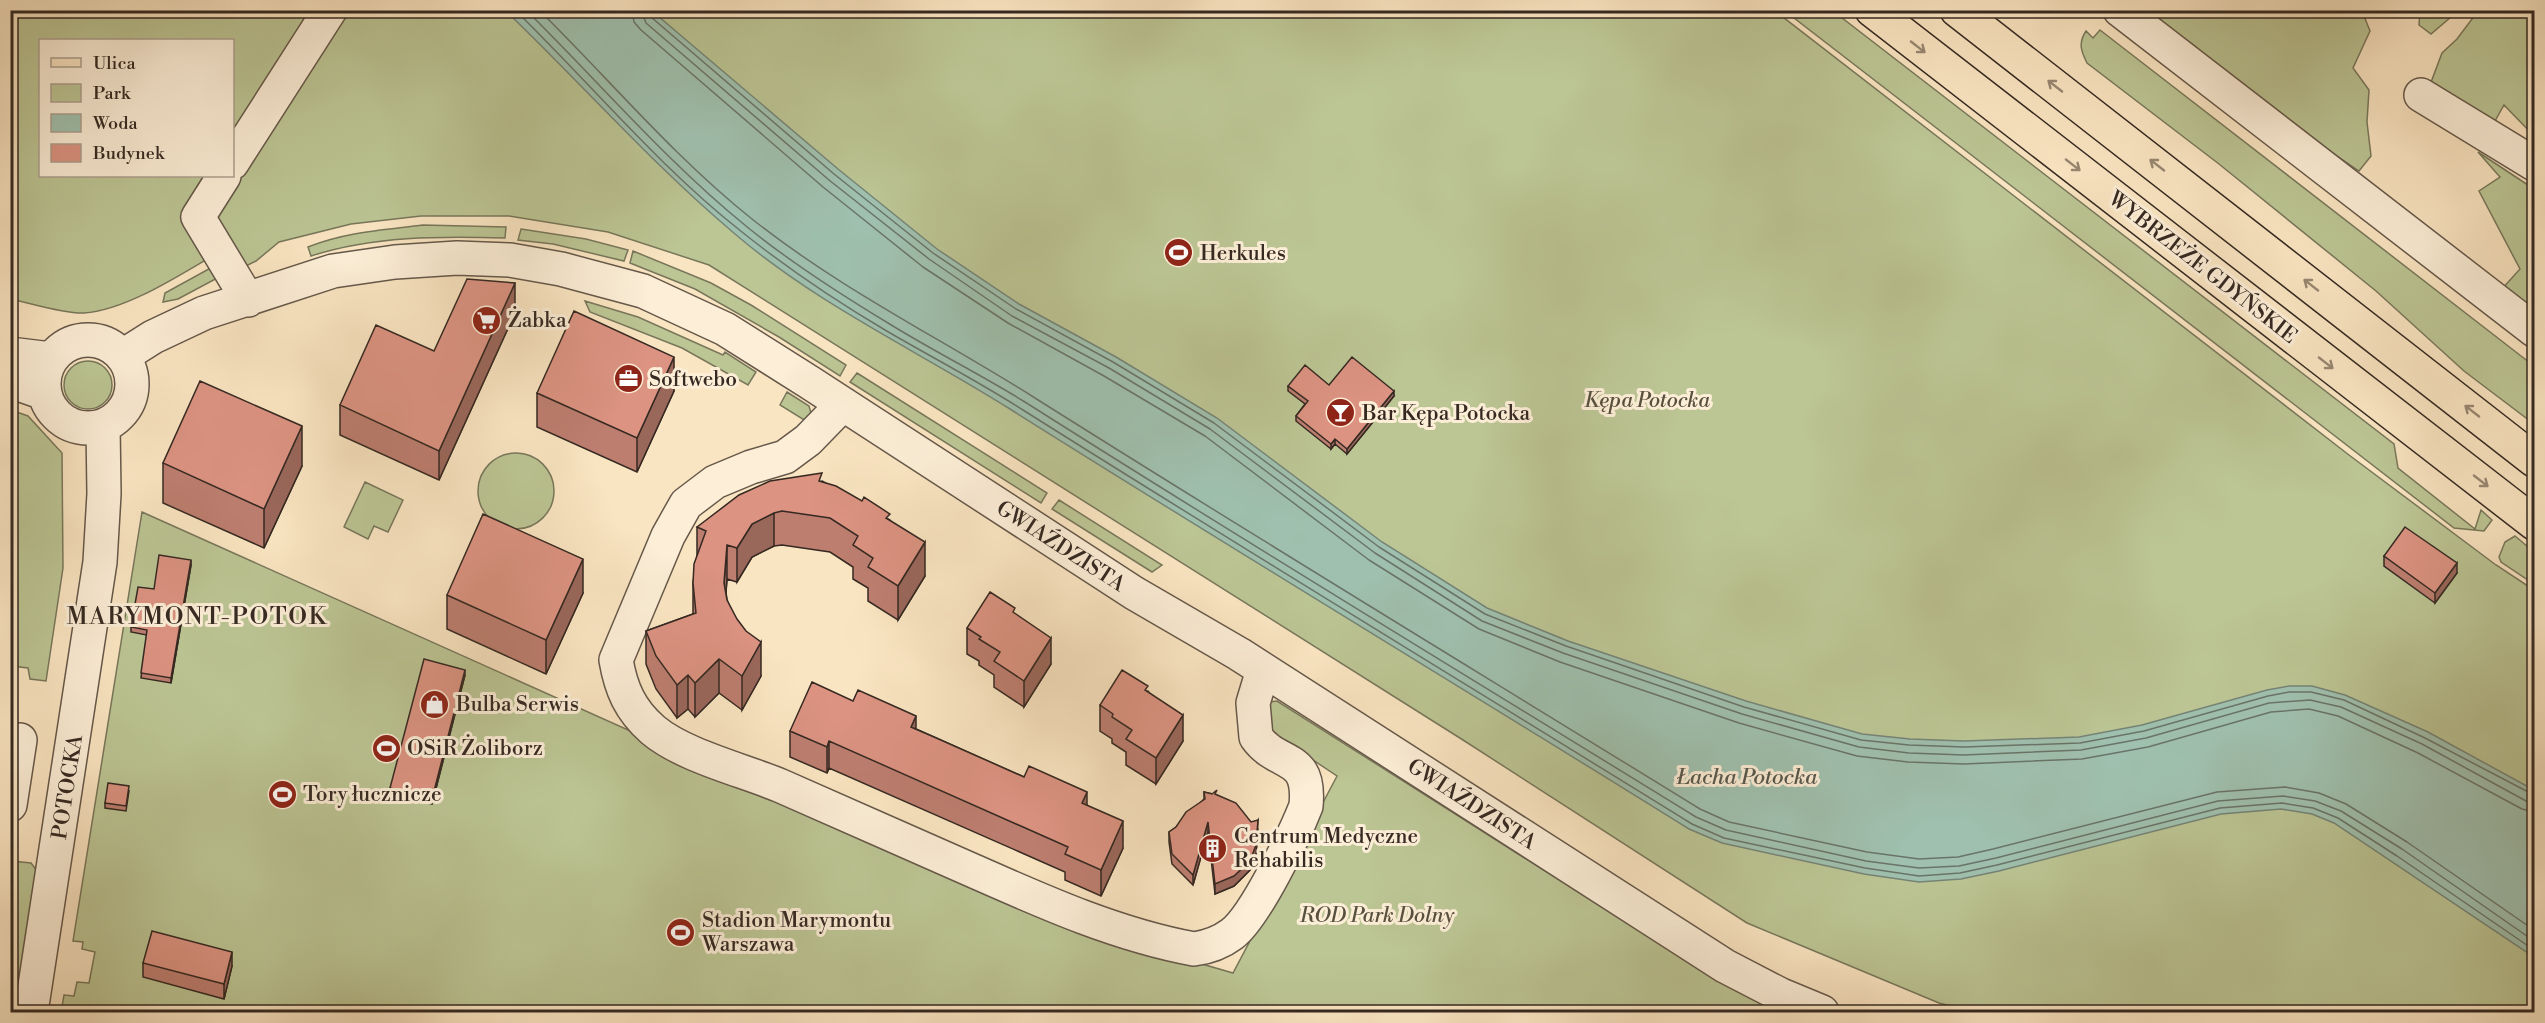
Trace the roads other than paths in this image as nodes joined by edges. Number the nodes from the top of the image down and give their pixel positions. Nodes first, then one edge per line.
1 (330, 10) edge
2 (1872, 10) edge
3 (1957, 10) edge
4 (2120, 10) edge
5 (2421, 95) dead end
6 (234, 160) edge
7 (2535, 164) edge
8 (223, 177) edge
9 (248, 300) junction
10 (2535, 330) edge
11 (10, 354) edge
12 (51, 359) junction
13 (128, 367) junction
14 (10, 381) edge
15 (44, 393) junction
16 (843, 404) junction
17 (89, 426) junction
18 (2535, 460) edge
19 (2535, 523) edge
20 (1263, 670) junction
21 (20, 740) dead end
22 (10, 805) edge
23 (31, 1012) edge
24 (1822, 1012) edge

1 - 6 street
2 -> 19 main road, WYBRZEŻE GDYŃSKIE
18 -> 3 main road
4 - 10 street
5 - 7 street
8 - 9 street
9 - 13 street, GWIAŹDZISTA
9 - 16 street, GWIAŹDZISTA
11 - 12 street
12 - 13 street
12 - 15 street
13 - 17 street
14 - 15 street
15 - 17 street
16 - 20 street, GWIAŹDZISTA
16 - 20 street
17 - 23 street, POTOCKA
20 - 24 street, GWIAŹDZISTA
21 - 22 street

